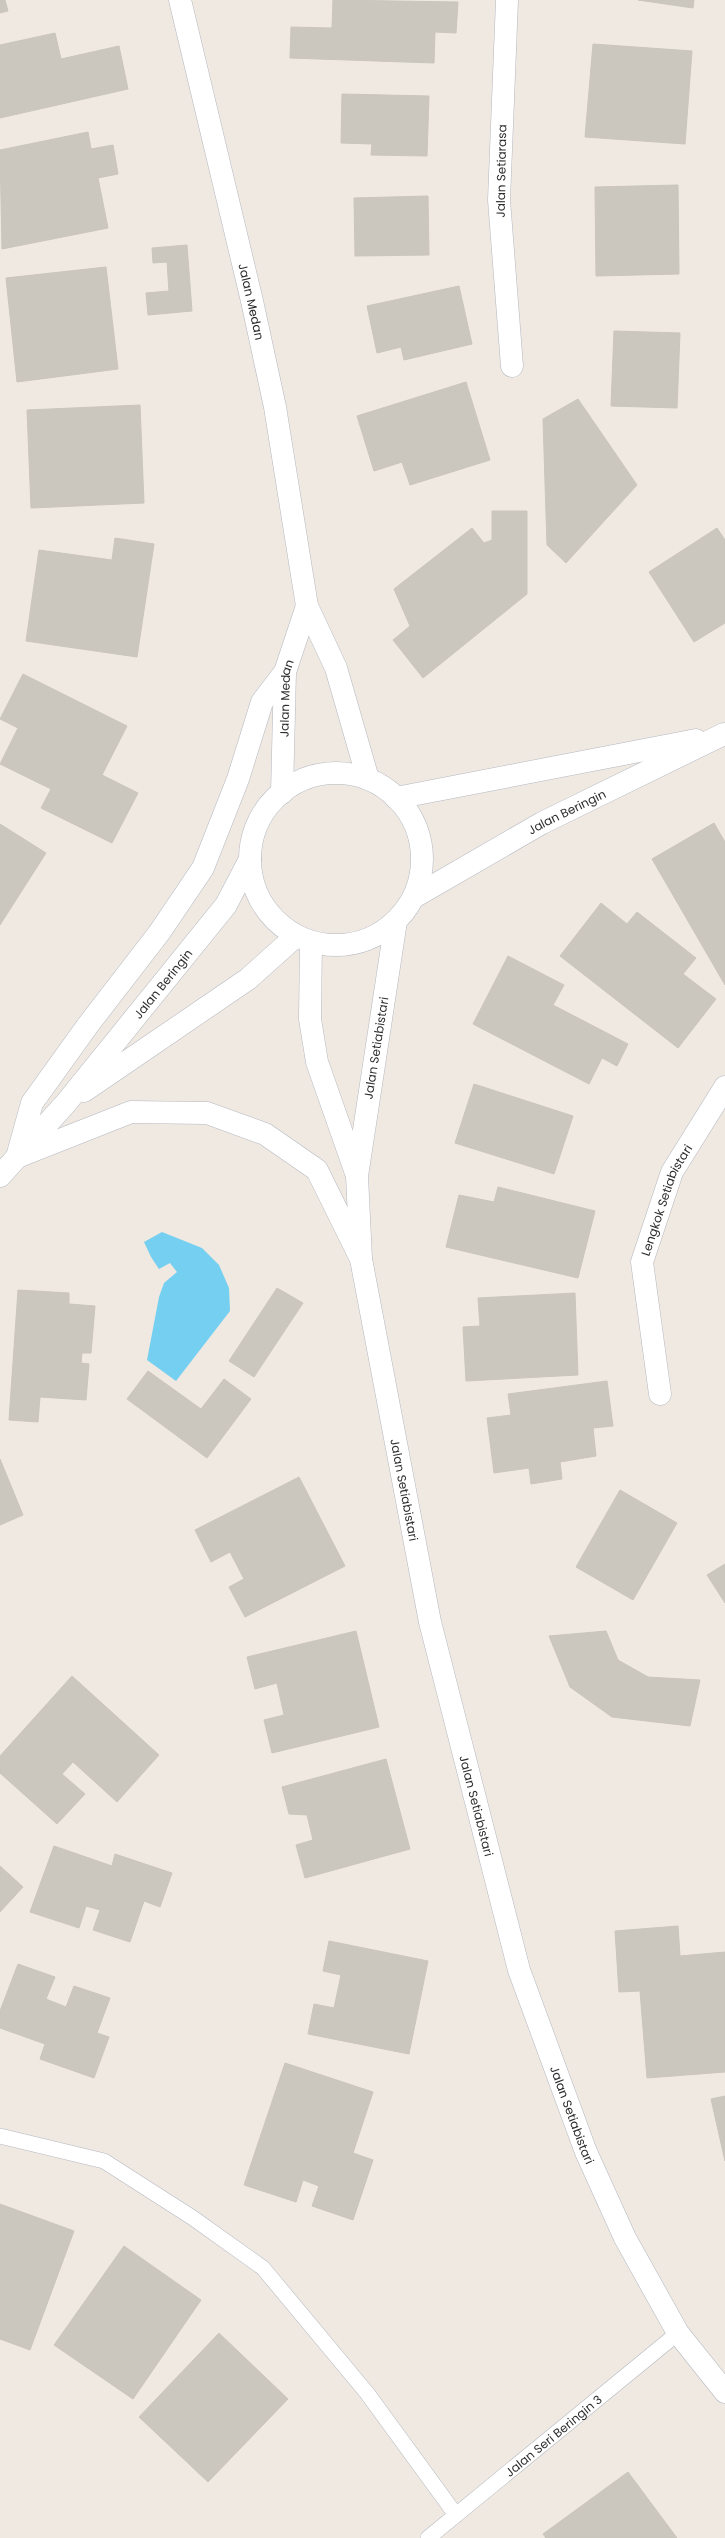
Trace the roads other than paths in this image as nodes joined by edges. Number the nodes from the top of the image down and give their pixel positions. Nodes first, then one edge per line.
1 (180, 0) edge
2 (507, 0) edge
3 (512, 366) dead end
4 (307, 606) junction
5 (286, 672) junction
6 (724, 734) edge
7 (368, 779) junction
8 (282, 793) junction
9 (396, 798) junction
10 (250, 859) junction
11 (414, 897) junction
12 (396, 921) junction
13 (304, 939) junction
14 (725, 1086) edge
15 (66, 1103) junction
16 (17, 1157) junction
17 (0, 1176) edge
18 (357, 1176) junction
19 (361, 1259) junction
20 (660, 1394) dead end
21 (0, 2136) edge
22 (678, 2333) junction
23 (725, 2392) edge
24 (456, 2515) junction
25 (428, 2538) edge

1 - 4 street, Jalan Medan
2 - 3 street, Jalan Setiarasa
4 - 5 street, Jalan Medan
4 - 7 street, Jalan Medan
5 - 8 street, Jalan Medan
5 - 16 street
6 - 9 street, Jalan Beringin
6 - 11 street, Jalan Beringin
7 - 8 street
7 - 9 street
8 - 10 street
9 - 11 street
10 - 13 street
10 - 15 street, Jalan Beringin
11 - 12 street
12 - 13 street
12 - 18 street, Jalan Setiabistari
13 - 15 street, Jalan Beringin
13 - 18 street, Jalan Setiabistari
14 - 20 street, Lengkok Setiabistari
15 - 16 street, Jalan Beringin
16 - 17 street, Jalan Beringin
16 - 19 street
18 - 19 street, Jalan Setiabistari
19 - 22 street, Jalan Setiabistari
21 - 24 lane
22 - 23 street, Jalan Setiabistari
22 - 24 lane, Jalan Seri Beringin 3
24 - 25 lane, Jalan Seri Beringin 3

